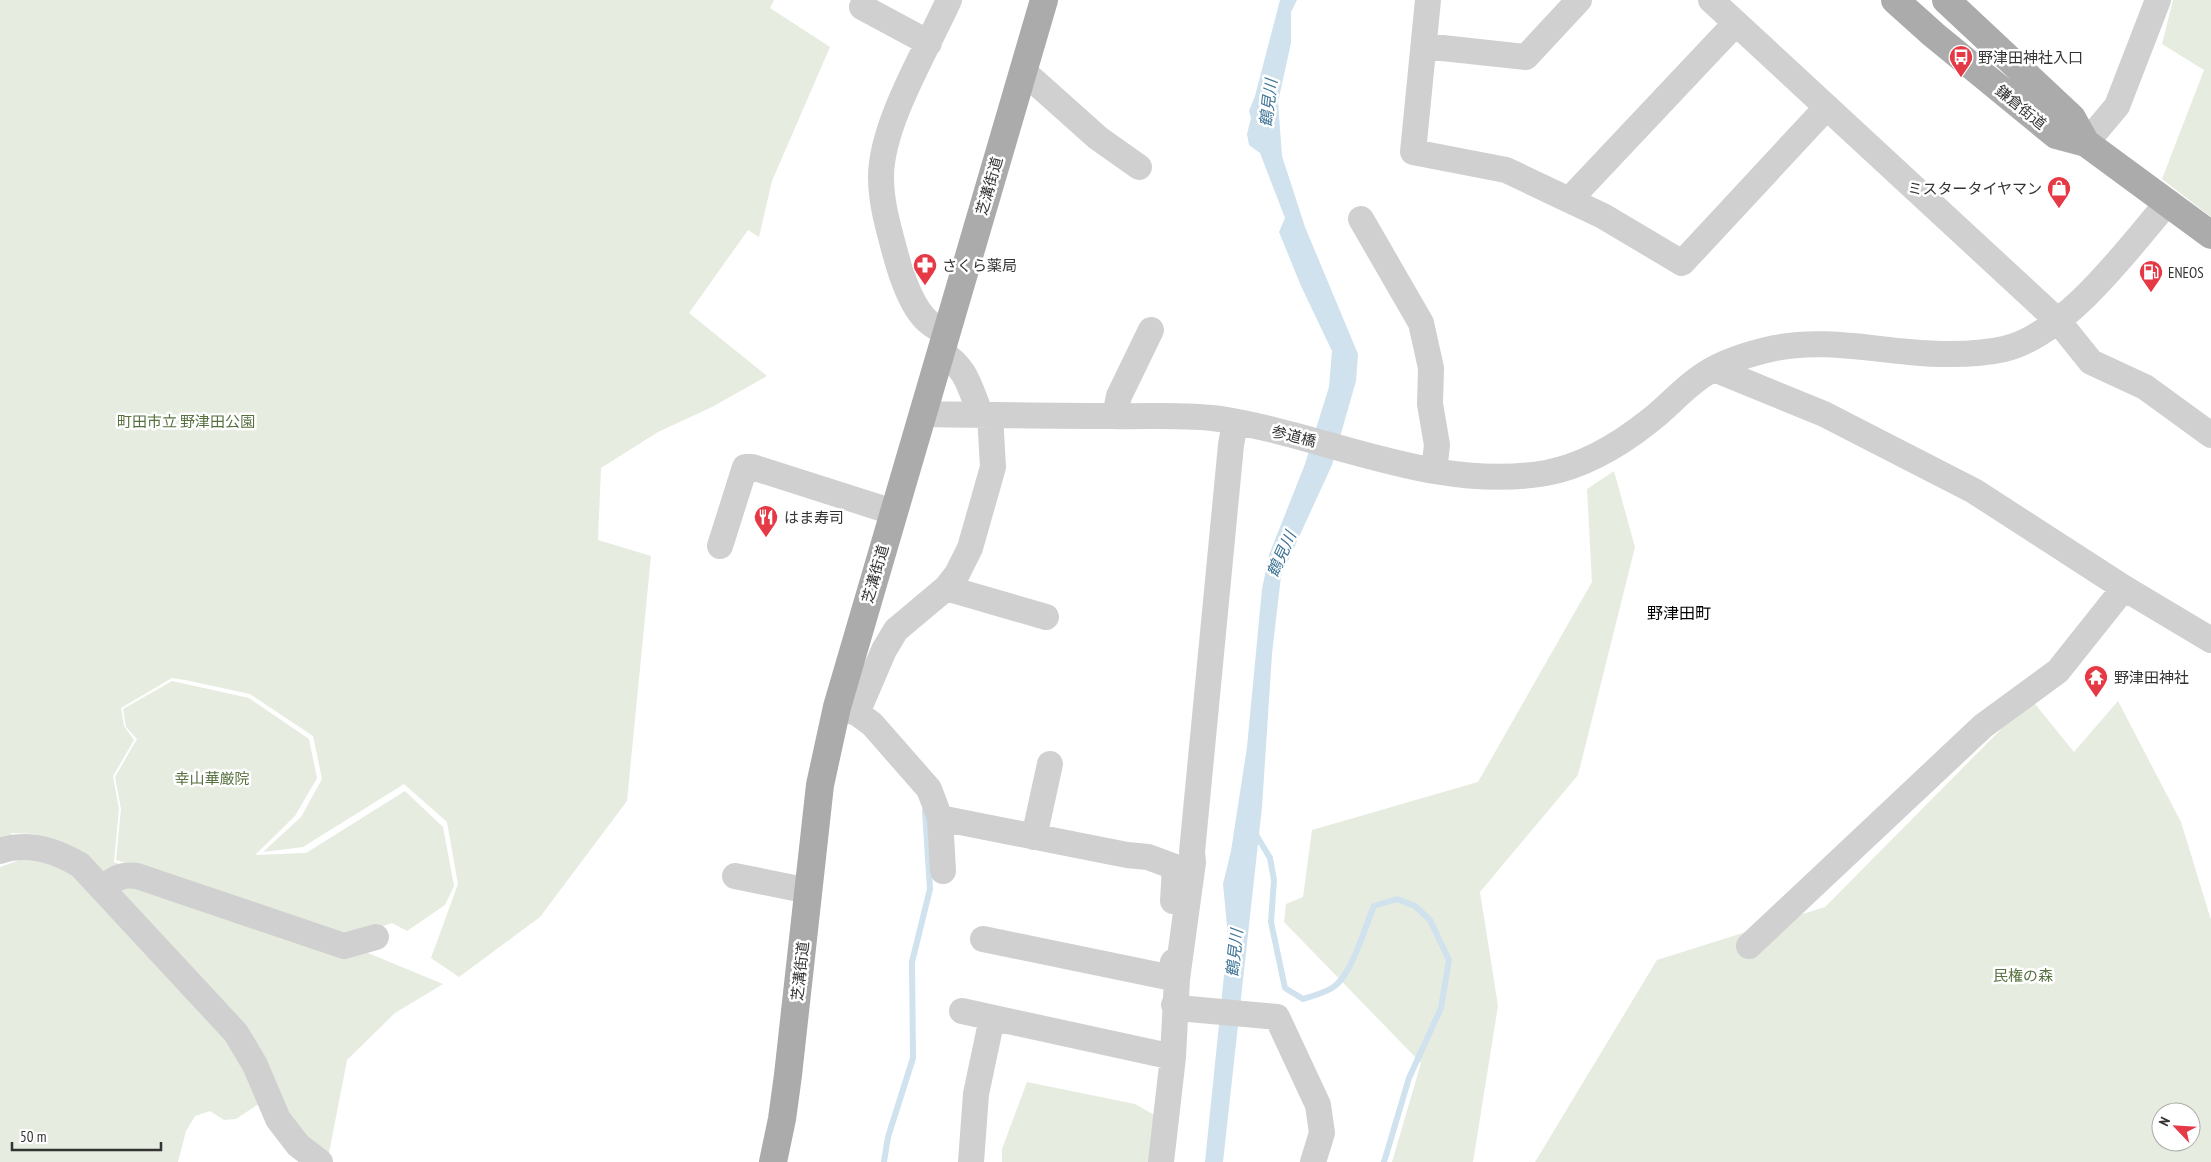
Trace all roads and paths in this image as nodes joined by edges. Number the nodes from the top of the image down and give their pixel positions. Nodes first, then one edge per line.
1 (949, 0) edge
2 (1044, 0) edge
3 (1428, 0) edge
4 (1579, 0) edge
5 (1711, 0) edge
6 (1895, 0) edge
7 (1946, 0) edge
8 (2158, 0) edge
9 (862, 7) dead end
10 (1736, 23) junction
11 (929, 43) junction
12 (1424, 46) junction
13 (1023, 71) junction
14 (1827, 107) junction
15 (2086, 143) junction
16 (1140, 167) dead end
17 (1570, 199) junction
18 (2168, 202) junction
19 (1361, 219) dead end
20 (2211, 235) edge
21 (2058, 321) junction
22 (1151, 330) dead end
23 (943, 342) junction
24 (1714, 369) junction
25 (922, 414) junction
26 (985, 415) junction
27 (1115, 416) junction
28 (1240, 423) junction
29 (2211, 435) edge
30 (1434, 471) junction
31 (893, 512) junction
32 (720, 546) dead end
33 (2124, 588) junction
34 (937, 595) junction
35 (1046, 617) dead end
36 (2211, 640) edge
37 (847, 710) junction
38 (1050, 764) dead end
39 (940, 818) junction
40 (1034, 837) junction
41 (10, 848) edge
42 (0, 863) edge
43 (943, 871) dead end
44 (735, 876) dead end
45 (103, 889) junction
46 (809, 891) junction
47 (376, 937) dead end
48 (995, 946) dead end
49 (1748, 946) dead end
50 (1177, 979) junction
51 (1181, 1007) junction
52 (962, 1011) dead end
53 (992, 1018) junction
54 (1173, 1057) junction
55 (965, 1145) edge
56 (320, 1162) edge
57 (773, 1162) edge
58 (1161, 1162) edge
59 (1313, 1162) edge

1 - 11 street
2 - 13 main road, 芝溝街道
3 - 12 street
4 - 12 street
5 - 10 street
6 - 15 main road, 鎌倉街道
7 - 15 main road, 鎌倉街道
8 - 15 street
9 - 11 street
10 - 14 street
10 - 17 street
11 - 23 street
12 - 17 street
13 - 16 street
13 - 23 main road, 芝溝街道
14 - 17 street
14 - 21 street
15 - 18 main road, 鎌倉街道
18 - 20 main road, 鎌倉街道
18 - 21 street, 参道橋
19 - 30 street
21 - 24 street, 参道橋
21 - 29 street
22 - 27 street
23 - 25 main road, 芝溝街道
23 - 26 street
24 - 30 street, 参道橋
24 - 33 street
25 - 26 street, 参道橋
25 - 31 main road, 芝溝街道
26 - 27 street, 参道橋
26 - 34 street
27 - 28 street, 参道橋
28 - 30 street, 参道橋
28 - 50 street
31 - 32 street
31 - 37 main road, 芝溝街道
33 - 36 street
33 - 49 street
34 - 35 street
34 - 37 street
37 - 39 street
37 - 46 main road, 芝溝街道
38 - 40 street
39 - 40 street
39 - 43 street
40 - 50 street
41 - 42 street
41 - 45 street
44 - 46 street
45 - 47 street
45 - 56 street
46 - 57 main road, 芝溝街道
48 - 50 street
50 - 51 street
51 - 54 street
51 - 59 street
52 - 53 street
53 - 54 street
53 - 55 street
54 - 58 street

